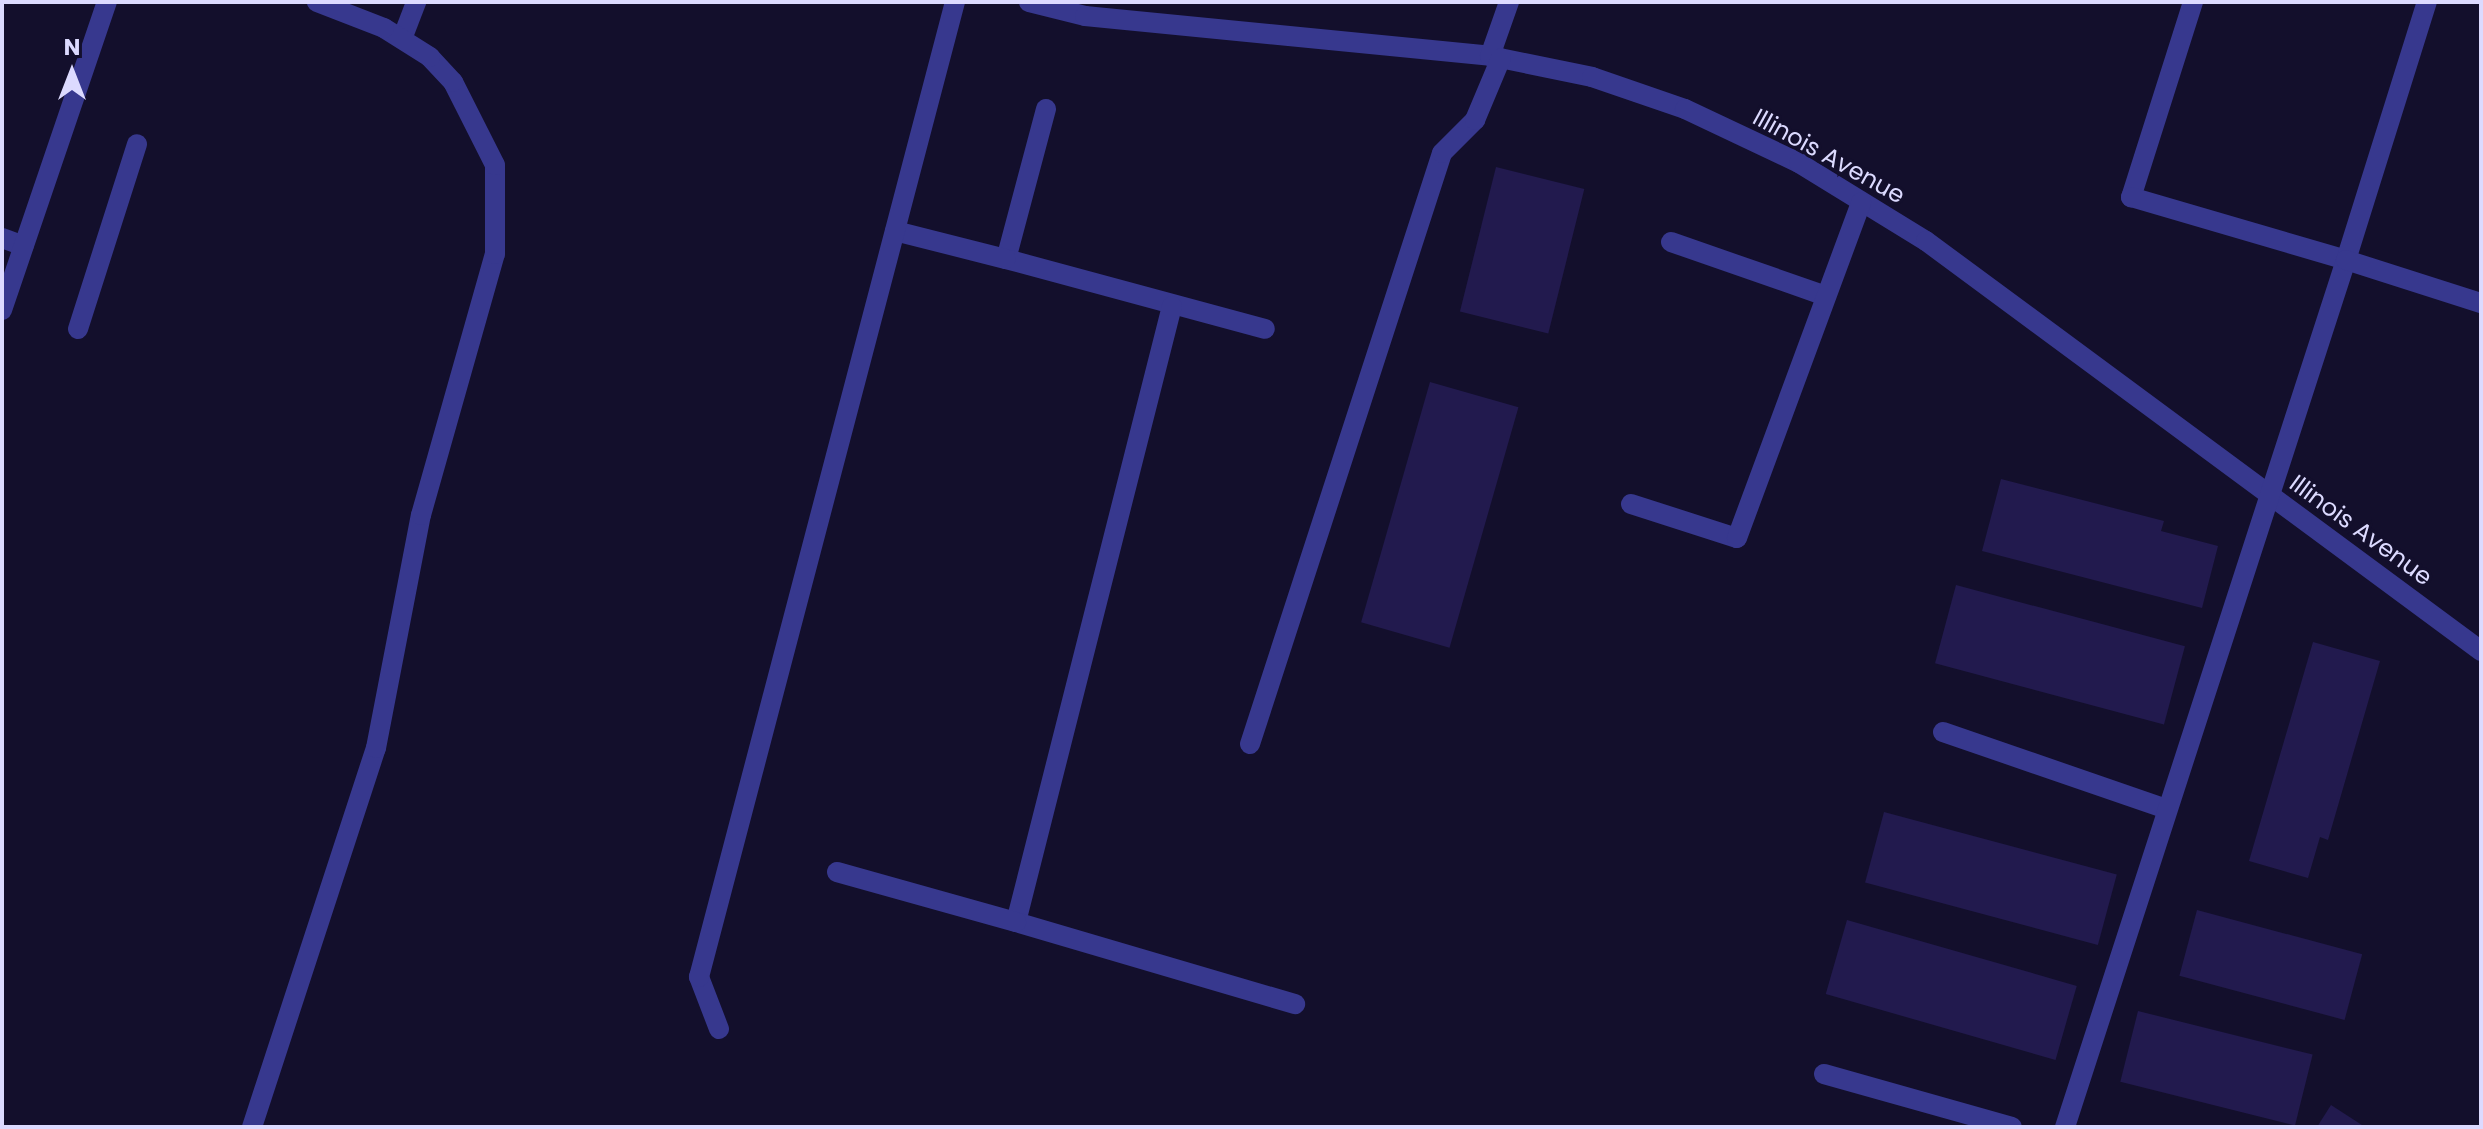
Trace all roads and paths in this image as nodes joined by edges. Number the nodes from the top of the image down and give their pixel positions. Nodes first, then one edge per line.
1 (107, 2) edge
2 (317, 2) edge
3 (416, 2) edge
4 (955, 2) edge
5 (1029, 2) edge
6 (1509, 2) edge
7 (2193, 2) edge
8 (2427, 2) edge
9 (348, 8) edge
10 (402, 39) junction
11 (1495, 57) junction
12 (1046, 109) dead end
13 (137, 144) dead end
14 (1861, 202) junction
15 (895, 231) junction
16 (2, 238) edge
17 (1671, 242) dead end
18 (24, 246) junction
19 (1006, 259) junction
20 (2346, 260) junction
21 (1826, 296) junction
22 (2481, 303) edge
23 (1172, 306) junction
24 (2, 310) edge
25 (78, 329) dead end
26 (1265, 329) dead end
27 (2267, 493) junction
28 (1631, 504) dead end
29 (2481, 651) edge
30 (1943, 732) dead end
31 (1250, 744) dead end
32 (2166, 809) junction
33 (837, 872) dead end
34 (1016, 922) junction
35 (1295, 1004) dead end
36 (719, 1029) dead end
37 (1824, 1074) dead end
38 (252, 1127) edge
39 (2012, 1127) edge
40 (2065, 1127) edge

1 - 18 street
2 - 9 street
3 - 10 street
4 - 15 street
5 - 11 street, Illinois Avenue
6 - 11 street
7 - 20 street
8 - 20 street
9 - 10 street
10 - 38 street
11 - 14 street, Illinois Avenue
11 - 31 street
12 - 19 street
13 - 25 street
14 - 21 street
14 - 27 street, Illinois Avenue
15 - 19 street
15 - 36 street
16 - 18 street
17 - 21 street
18 - 24 street
19 - 23 street
20 - 22 street
20 - 27 street
21 - 28 street
23 - 26 street
23 - 34 street
27 - 29 street, Illinois Avenue
27 - 32 street
30 - 32 street
32 - 40 street
33 - 34 street
34 - 35 street
37 - 39 street

